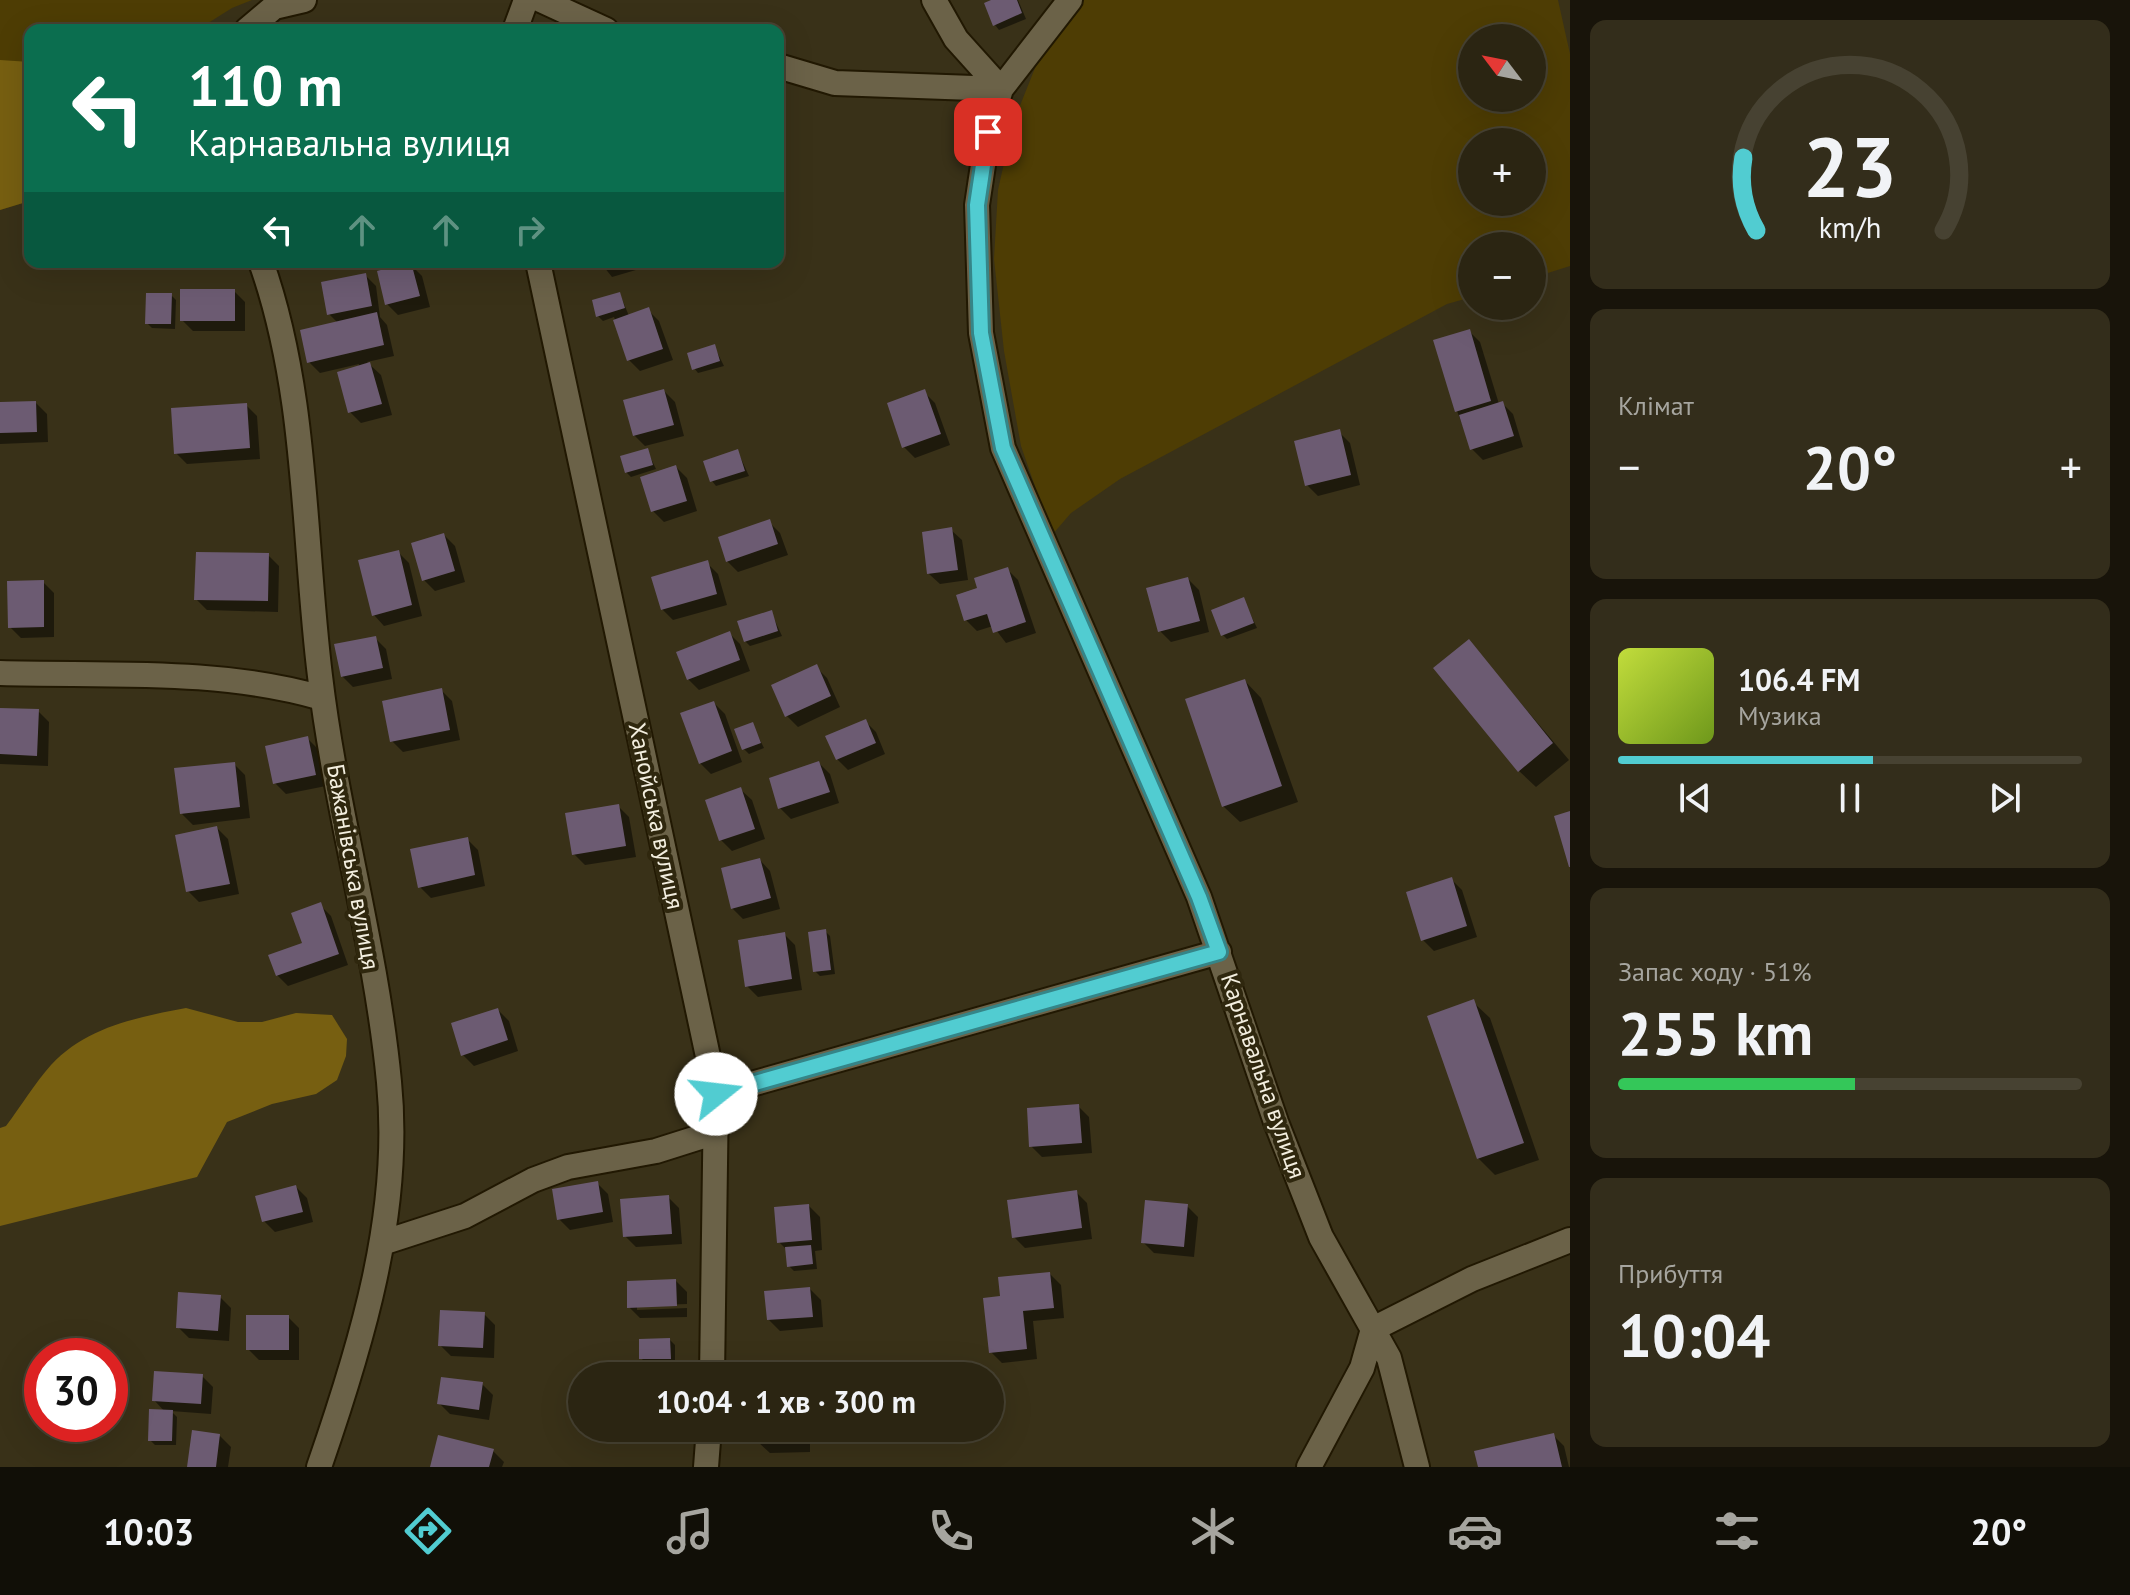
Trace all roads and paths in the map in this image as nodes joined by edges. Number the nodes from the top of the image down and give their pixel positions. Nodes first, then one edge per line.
1 (304, 0) edge
2 (526, 0) edge
3 (541, 0) edge
4 (934, 0) edge
5 (1070, 0) edge
6 (254, 24) edge
7 (517, 24) edge
8 (593, 24) edge
9 (784, 68) edge
10 (1001, 89) junction
11 (263, 268) edge
12 (539, 268) edge
13 (0, 673) edge
14 (322, 698) junction
15 (1219, 952) junction
16 (716, 1094) junction
17 (716, 1132) junction
18 (1570, 1240) edge
19 (382, 1243) junction
20 (1373, 1329) junction
21 (712, 1362) edge
22 (708, 1442) edge
23 (319, 1467) edge
24 (706, 1467) edge
25 (1309, 1467) edge
26 (1417, 1467) edge

1 - 6 street
2 - 7 street
3 - 8 street
4 - 10 street
5 - 10 street
9 - 10 street
10 - 15 street, Карнавальна вулиця
11 - 14 street, Бажанівська вулиця
12 - 16 street, Ханойська вулиця
13 - 14 street
14 - 19 street, Бажанівська вулиця
15 - 16 street
15 - 20 street, Карнавальна вулиця
16 - 17 street, Ханойська вулиця
17 - 19 street
17 - 21 street, Ханойська вулиця
18 - 20 street
19 - 23 street, Бажанівська вулиця
20 - 25 street
20 - 26 street, Карнавальна вулиця
22 - 24 street

